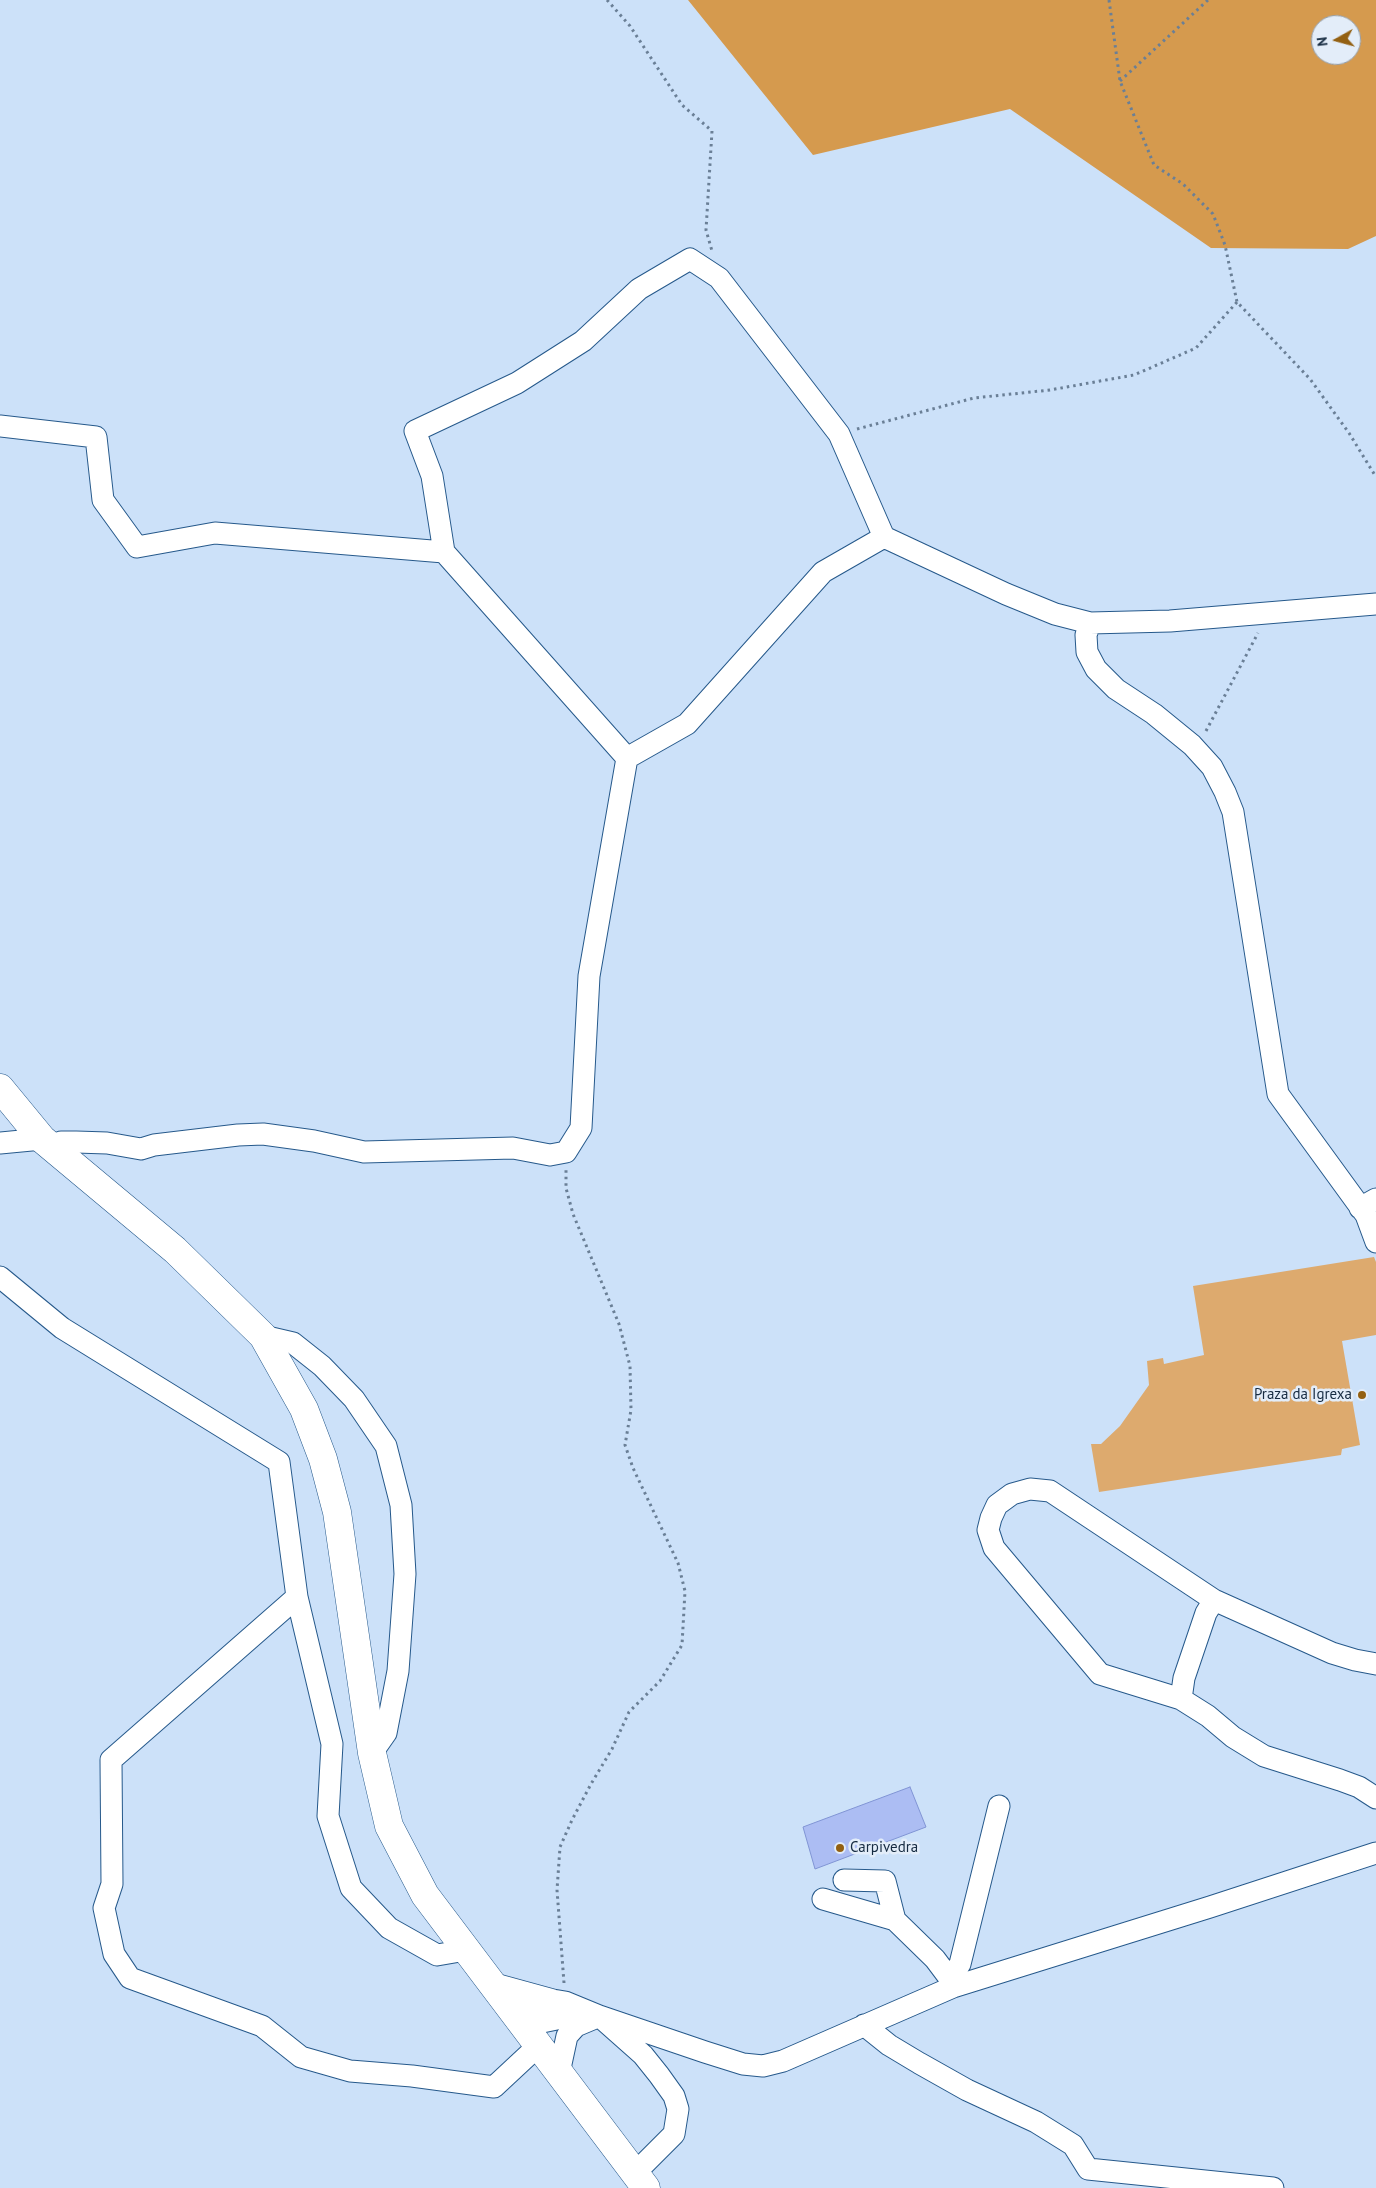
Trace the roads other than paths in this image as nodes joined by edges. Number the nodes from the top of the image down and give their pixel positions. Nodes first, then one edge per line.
1 (0, 426) edge
2 (884, 537) junction
3 (444, 552) junction
4 (1376, 604) edge
5 (1055, 614) junction
6 (1090, 623) junction
7 (1096, 669) junction
8 (628, 758) junction
9 (0, 1088) edge
10 (0, 1143) edge
11 (46, 1143) junction
12 (1368, 1203) edge
13 (1376, 1240) edge
14 (0, 1277) edge
15 (263, 1336) junction
16 (298, 1597) junction
17 (1214, 1600) junction
18 (1376, 1664) edge
19 (1181, 1699) junction
20 (372, 1753) junction
21 (1376, 1798) edge
22 (999, 1806) dead end
23 (1376, 1853) edge
24 (844, 1880) dead end
25 (823, 1899) dead end
26 (895, 1920) junction
27 (466, 1950) junction
28 (491, 1983) junction
29 (951, 1983) junction
30 (559, 2001) junction
31 (600, 2016) junction
32 (864, 2025) junction
33 (526, 2030) junction
34 (559, 2073) junction
35 (640, 2180) edge
36 (1273, 2188) edge

1 - 3 street
2 - 3 street
2 - 5 street
2 - 8 street
3 - 8 street
4 - 6 street
5 - 6 street
5 - 7 street
6 - 7 street
7 - 12 street
8 - 11 street
9 - 11 highway
10 - 11 street
11 - 15 highway
12 - 13 street
14 - 16 street
15 - 20 highway
15 - 20 street
16 - 27 street
16 - 33 street
17 - 18 street
17 - 19 street
17 - 19 street
19 - 21 street
20 - 27 highway
22 - 29 street
23 - 29 street
24 - 26 street
25 - 26 street
26 - 29 street
27 - 28 highway
28 - 30 street
28 - 33 highway
29 - 32 street
30 - 31 street
30 - 33 street
31 - 32 street
31 - 33 street
31 - 34 street
31 - 35 street
32 - 36 street
33 - 34 highway
34 - 35 highway

